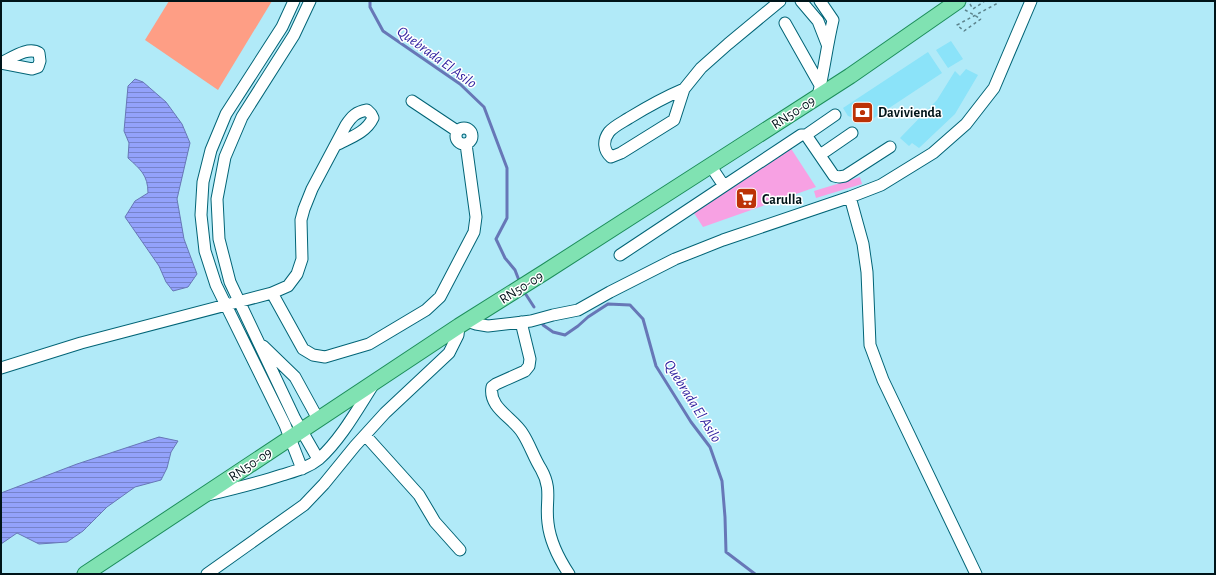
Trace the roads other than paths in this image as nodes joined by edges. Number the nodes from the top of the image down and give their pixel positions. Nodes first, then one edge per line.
1 (294, 1) edge
2 (310, 1) edge
3 (780, 1) edge
4 (801, 1) edge
5 (820, 1) edge
6 (958, 1) edge
7 (1031, 1) edge
8 (785, 23) dead end
9 (827, 44) junction
10 (684, 89) junction
11 (819, 90) junction
12 (412, 101) dead end
13 (835, 115) dead end
14 (852, 133) dead end
15 (806, 135) junction
16 (336, 145) dead end
17 (890, 146) dead end
18 (820, 155) junction
19 (710, 165) junction
20 (724, 186) junction
21 (850, 197) junction
22 (620, 255) dead end
23 (272, 293) junction
24 (240, 302) junction
25 (225, 305) junction
26 (521, 322) junction
27 (463, 324) junction
28 (260, 343) junction
29 (1, 368) edge
30 (375, 382) junction
31 (318, 418) junction
32 (295, 433) junction
33 (365, 435) junction
34 (318, 459) junction
35 (302, 469) junction
36 (198, 498) junction
37 (460, 550) dead end
38 (84, 574) edge
39 (207, 574) edge
40 (569, 574) edge
41 (976, 574) edge

1 - 25 street
2 - 24 street
3 - 10 street
4 - 9 street
5 - 9 street
6 - 11 main road, RN50-09
7 - 21 street
8 - 11 street
9 - 11 street
10 - 10 street
11 - 19 main road, RN50-09
12 - 23 street
13 - 15 street
14 - 18 street
15 - 18 street
15 - 20 street
16 - 23 street
17 - 18 street
19 - 20 street
19 - 27 main road, RN50-09
20 - 22 street
21 - 26 street
21 - 41 street
23 - 24 street
24 - 25 street
24 - 28 street
25 - 29 street
25 - 32 street
26 - 27 street
26 - 40 street
27 - 30 main road, RN50-09
27 - 33 street
28 - 31 street
28 - 32 street
30 - 31 main road, RN50-09
30 - 34 street
31 - 32 main road, RN50-09
32 - 34 street
32 - 35 street
32 - 36 main road, RN50-09
33 - 37 street
33 - 39 street
34 - 35 street
35 - 36 street
36 - 38 main road, RN50-09

